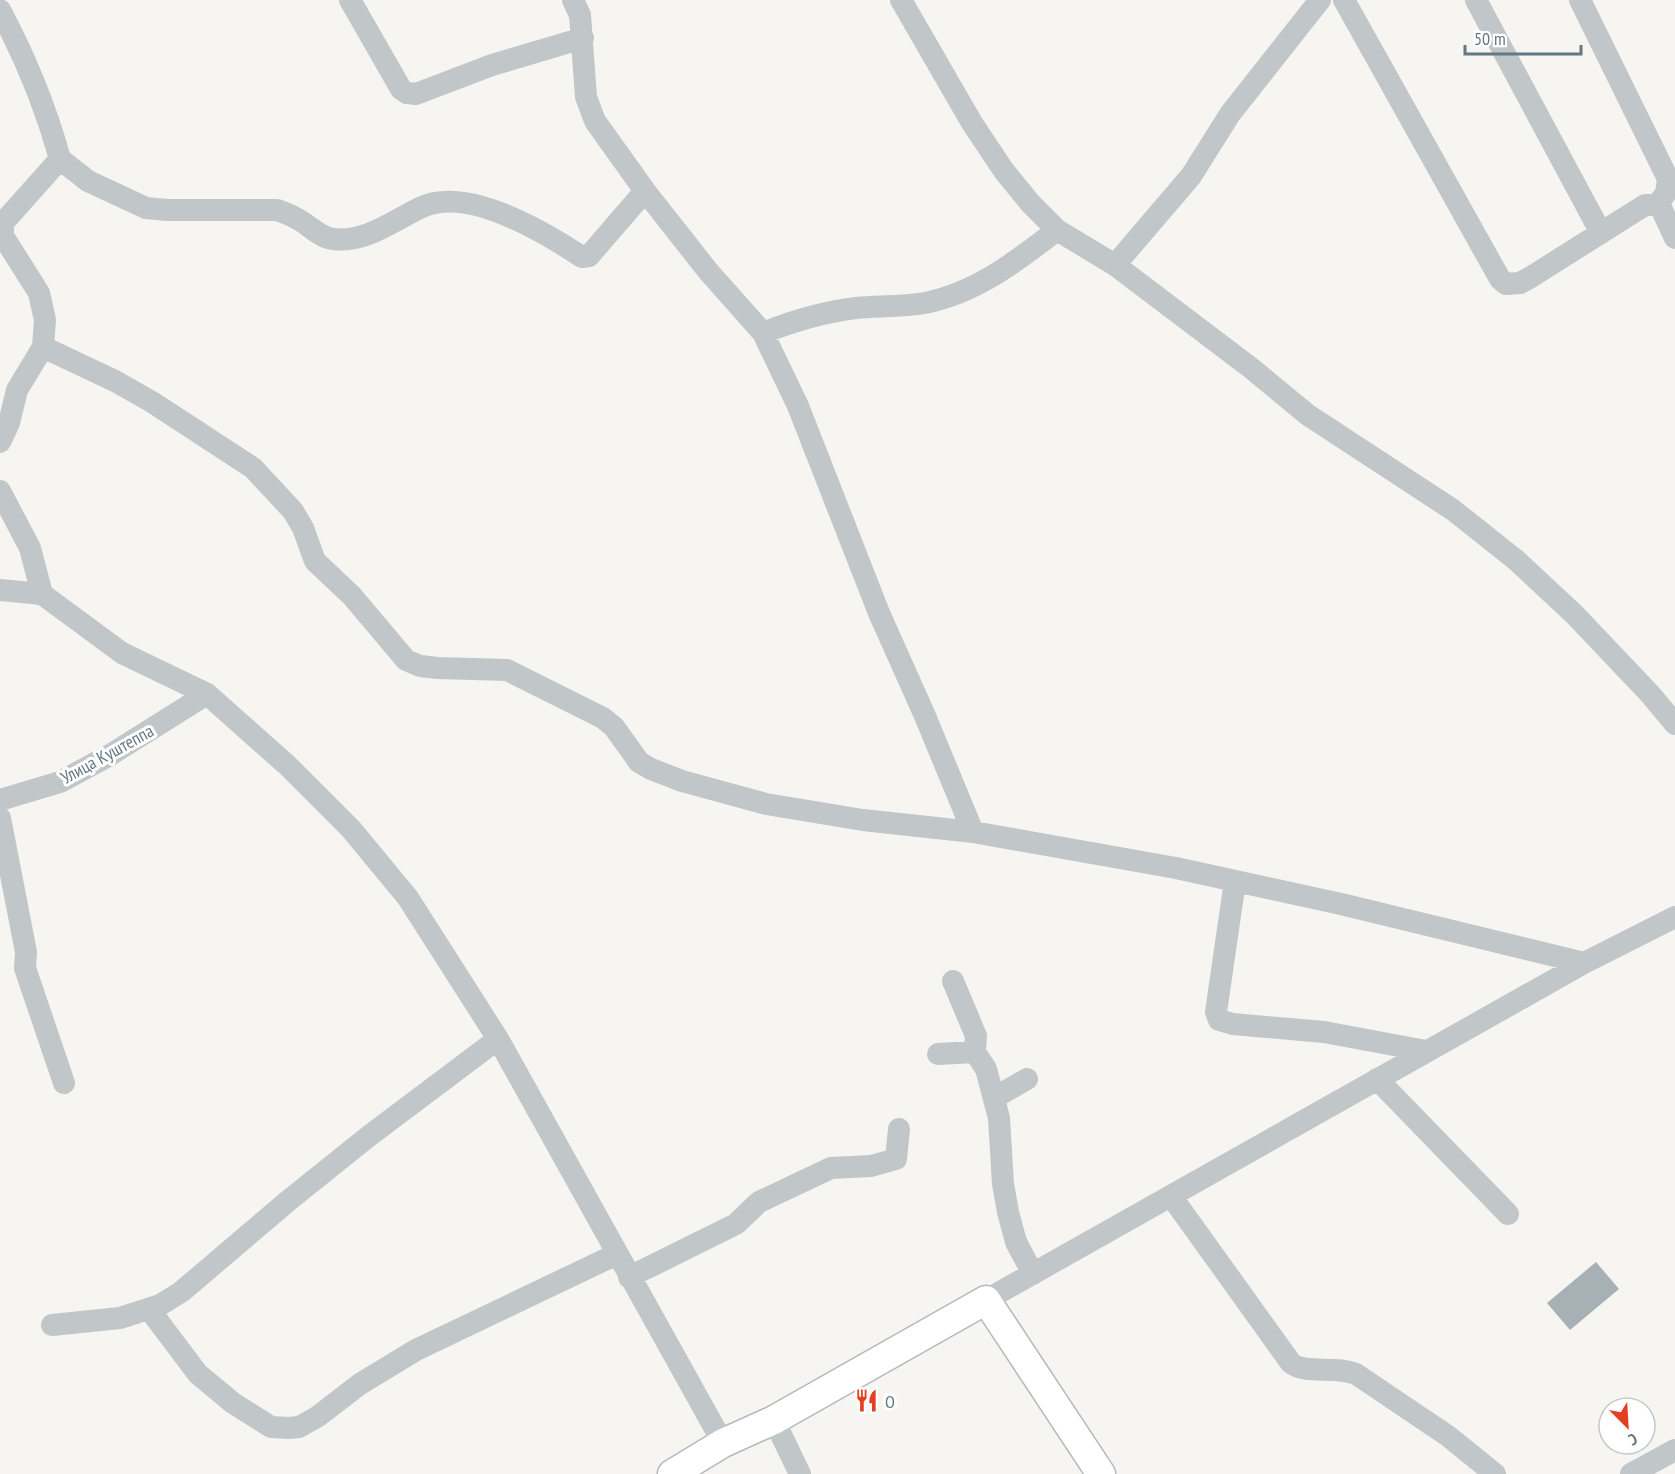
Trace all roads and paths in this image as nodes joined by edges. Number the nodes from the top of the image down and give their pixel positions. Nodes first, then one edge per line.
1 (350, 0) edge
2 (573, 0) edge
3 (901, 0) edge
4 (1320, 0) edge
5 (1344, 0) edge
6 (1476, 0) edge
7 (1580, 0) edge
8 (0, 10) edge
9 (583, 38) junction
10 (60, 159) junction
11 (645, 191) junction
12 (1657, 204) junction
13 (1057, 230) junction
14 (1601, 233) junction
15 (1675, 238) edge
16 (1115, 265) junction
17 (763, 333) junction
18 (43, 347) junction
19 (0, 442) edge
20 (0, 491) edge
21 (0, 590) edge
22 (42, 594) junction
23 (207, 694) junction
24 (1675, 724) edge
25 (0, 800) edge
26 (0, 818) edge
27 (973, 832) junction
28 (1235, 881) junction
29 (1675, 917) edge
30 (1584, 963) junction
31 (953, 981) dead end
32 (498, 1039) junction
33 (1426, 1051) junction
34 (975, 1052) junction
35 (938, 1054) dead end
36 (1027, 1079) dead end
37 (1377, 1079) junction
38 (64, 1083) dead end
39 (994, 1098) junction
40 (899, 1129) dead end
41 (1171, 1196) junction
42 (1508, 1214) dead end
43 (616, 1254) junction
44 (1033, 1274) junction
45 (629, 1277) junction
46 (986, 1300) junction
47 (149, 1309) junction
48 (52, 1325) dead end
49 (774, 1420) junction
50 (723, 1443) junction
51 (1675, 1450) edge
52 (672, 1474) edge
53 (800, 1474) edge
54 (1101, 1474) edge
55 (1495, 1474) edge
56 (1631, 1474) edge

1 - 9 street
2 - 9 street
3 - 13 street
4 - 16 street
5 - 14 street
6 - 14 street
7 - 12 street
8 - 10 street
9 - 11 street
10 - 11 street
10 - 18 street
11 - 17 street
12 - 14 street
12 - 15 street
13 - 16 street
13 - 17 street
16 - 24 street
17 - 27 street
18 - 19 street
18 - 27 street
20 - 22 street
21 - 22 street
22 - 23 street
23 - 25 street, Улица Куштеппа
23 - 32 street
26 - 38 street
27 - 28 street
28 - 30 street
28 - 33 street
29 - 30 street
30 - 33 street
31 - 34 street
32 - 43 street
32 - 47 street
33 - 37 street
34 - 35 street
34 - 39 street
36 - 39 street
37 - 41 street
37 - 42 street
39 - 44 street
40 - 45 street
41 - 44 street
41 - 55 street
43 - 45 street
43 - 47 street
44 - 46 street
45 - 50 street
46 - 49 main road
46 - 54 main road
47 - 48 street
49 - 50 main road
49 - 53 street
50 - 52 main road
51 - 56 street

